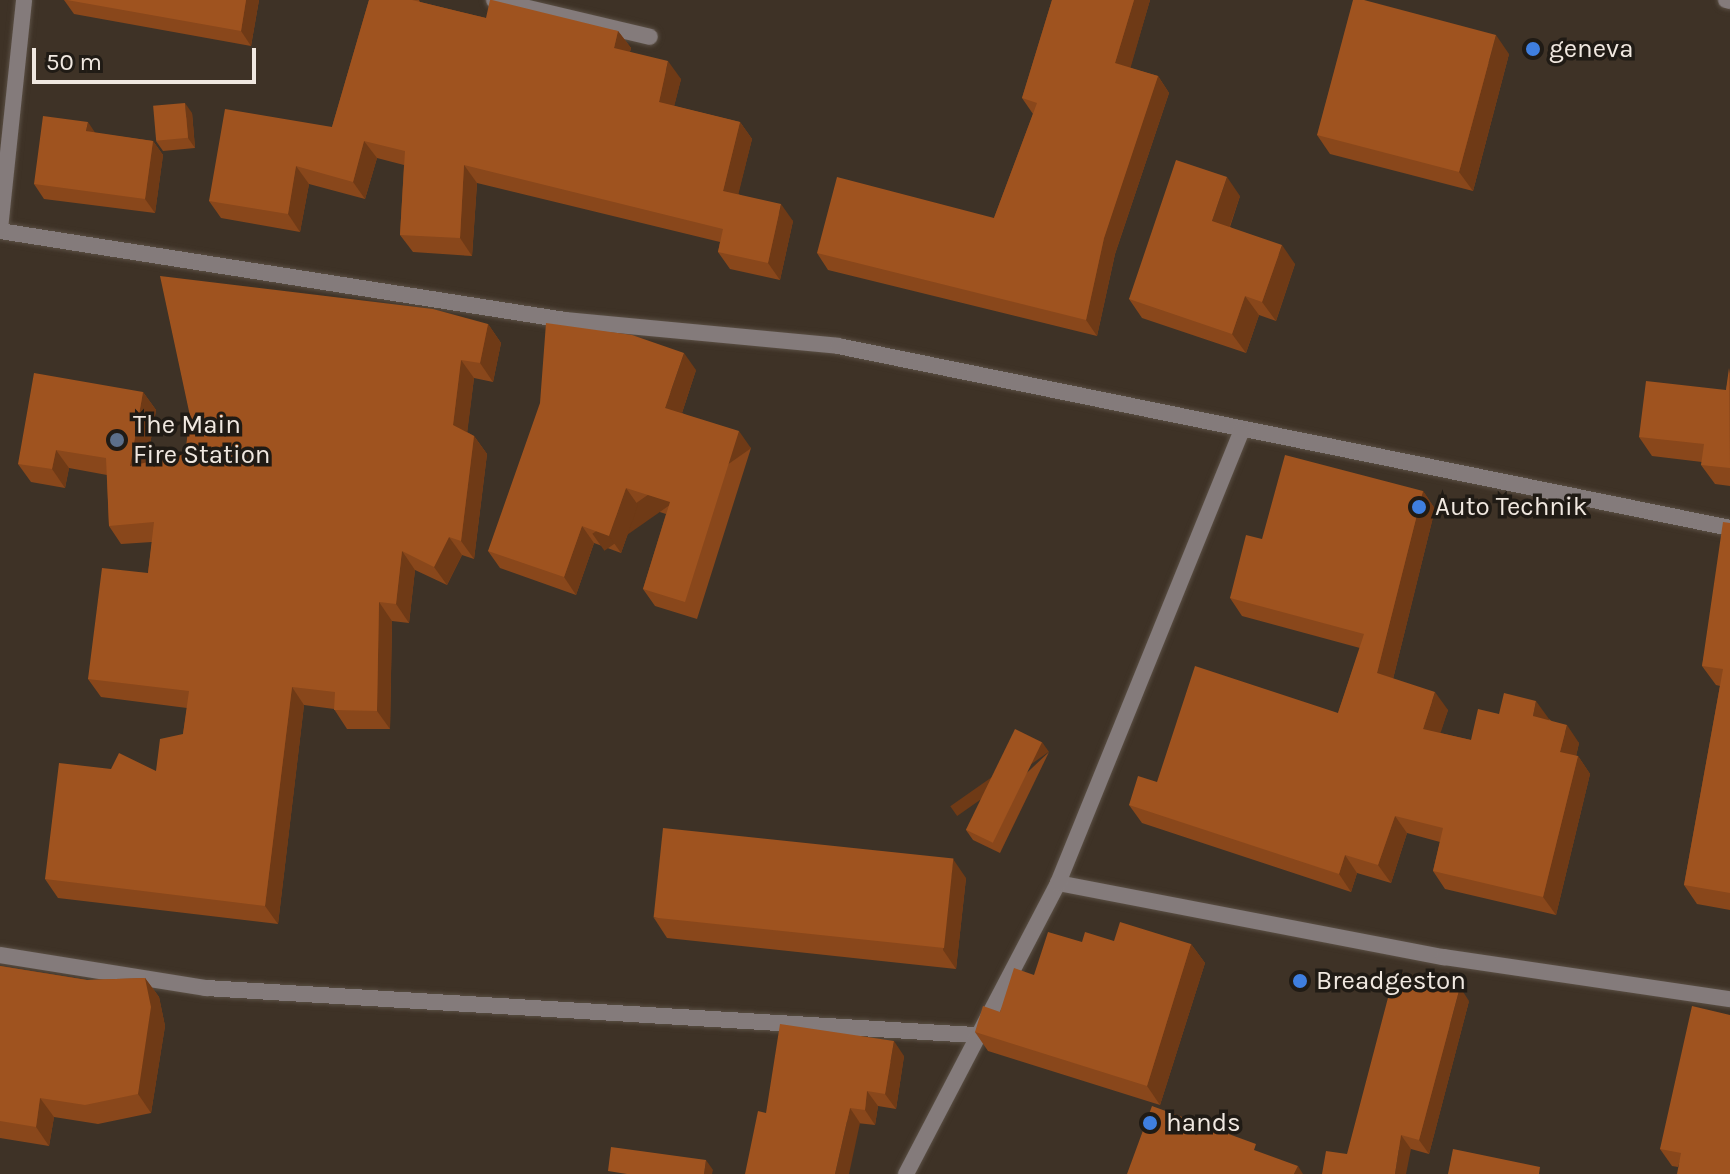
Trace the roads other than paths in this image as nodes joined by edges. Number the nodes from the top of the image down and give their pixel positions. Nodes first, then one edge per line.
1 (24, 0) edge
2 (494, 0) edge
3 (650, 37) dead end
4 (0, 230) edge
5 (1242, 429) junction
6 (1730, 528) edge
7 (1058, 883) junction
8 (0, 955) edge
9 (1730, 999) edge
10 (974, 1035) junction
11 (906, 1174) edge

1 - 4 street
2 - 3 street
4 - 5 street
5 - 6 street
5 - 7 street
7 - 9 street
7 - 10 street
8 - 10 street
10 - 11 street

